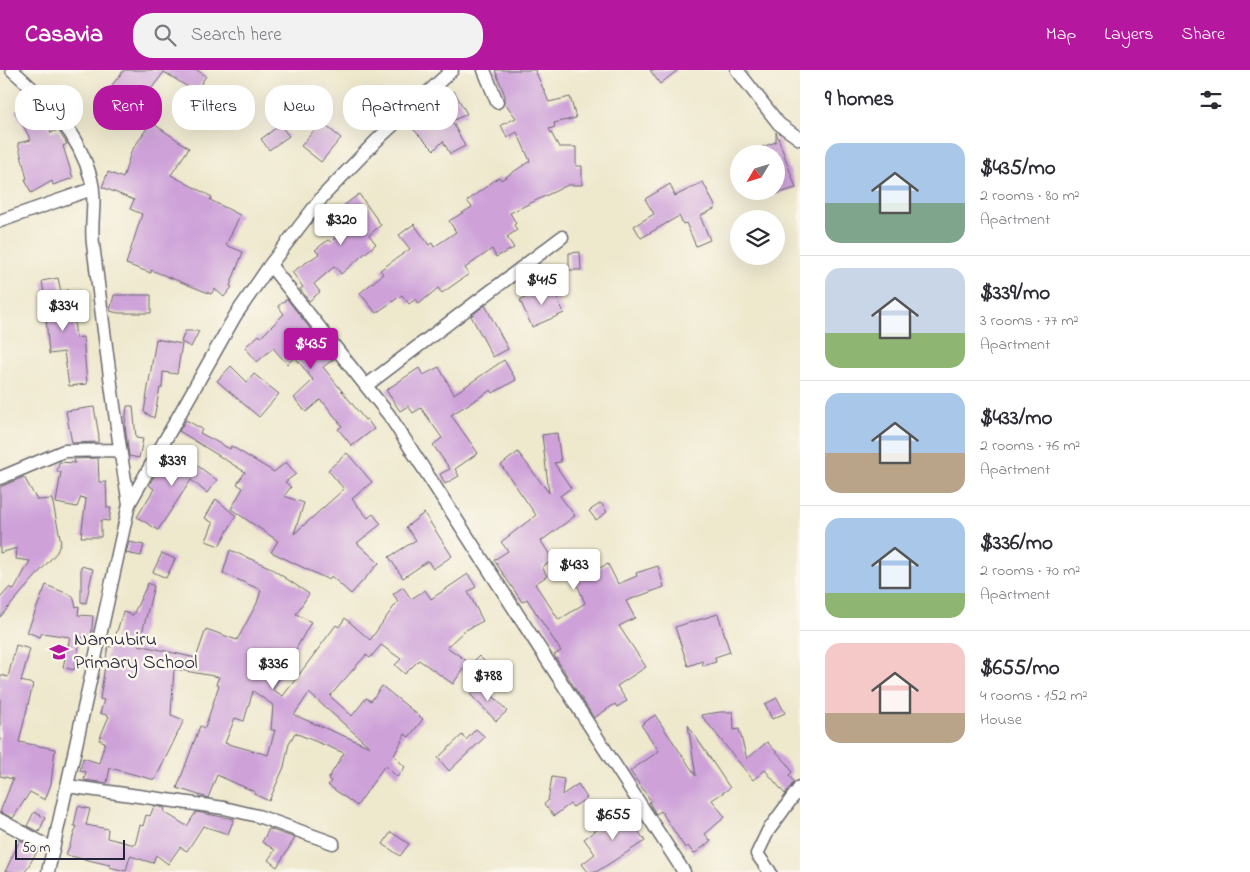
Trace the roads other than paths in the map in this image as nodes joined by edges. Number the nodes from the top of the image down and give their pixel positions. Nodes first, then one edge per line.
1 (12, 70) edge
2 (452, 70) edge
3 (484, 70) edge
4 (737, 70) edge
5 (497, 102) dead end
6 (800, 139) edge
7 (92, 189) junction
8 (0, 221) edge
9 (562, 237) dead end
10 (270, 265) junction
11 (367, 385) junction
12 (119, 450) junction
13 (0, 478) edge
14 (129, 504) junction
15 (68, 786) junction
16 (800, 787) edge
17 (0, 820) edge
18 (333, 843) dead end
19 (53, 849) junction
20 (48, 872) edge
21 (684, 872) edge
22 (770, 872) edge

1 - 7 street
2 - 10 street
3 - 5 street
4 - 6 street
7 - 8 street
7 - 12 street
9 - 11 street
10 - 11 street
10 - 14 street
11 - 21 street
12 - 13 street
12 - 14 street
14 - 15 street
15 - 18 street
15 - 19 street
16 - 22 street
17 - 19 street
19 - 20 street

